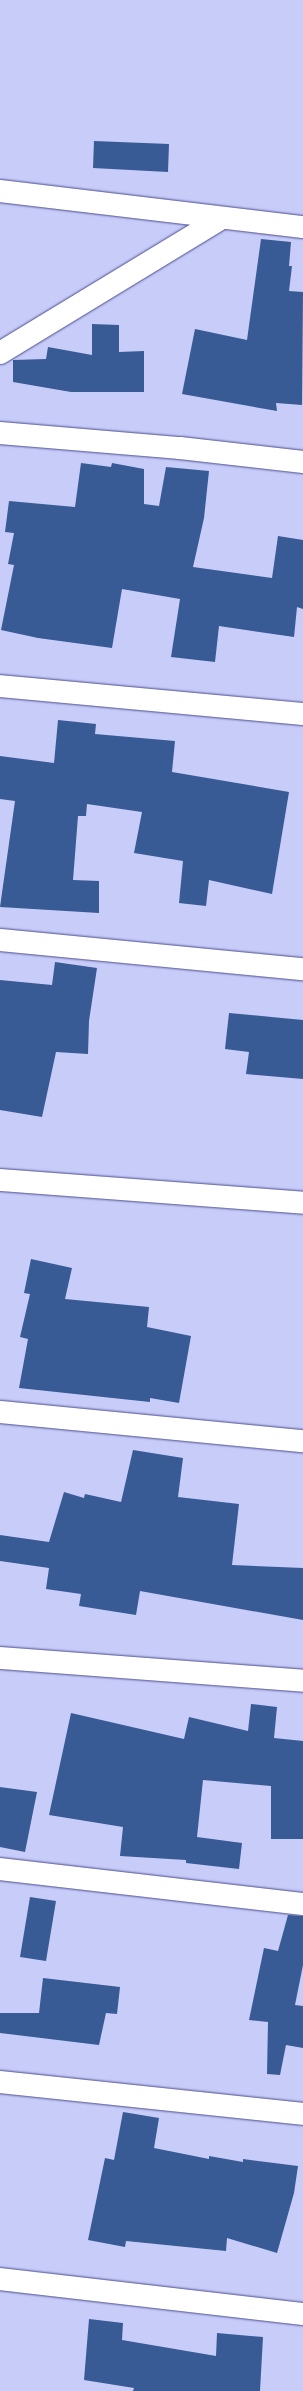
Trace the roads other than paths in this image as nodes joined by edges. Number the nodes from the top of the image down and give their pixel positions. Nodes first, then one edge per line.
1 (0, 191) edge
2 (222, 218) junction
3 (303, 227) edge
4 (0, 353) edge
5 (0, 433) edge
6 (303, 462) edge
7 (0, 686) edge
8 (303, 714) edge
9 (0, 940) edge
10 (303, 969) edge
11 (0, 1180) edge
12 (303, 1203) edge
13 (0, 1412) edge
14 (303, 1441) edge
15 (0, 1658) edge
16 (303, 1680) edge
17 (0, 1869) edge
18 (303, 1904) edge
19 (0, 2082) edge
20 (303, 2114) edge
21 (0, 2279) edge
22 (303, 2314) edge

1 - 2 street
2 - 3 street
2 - 4 street
5 - 6 street
7 - 8 street
9 - 10 street
11 - 12 street
13 - 14 street
15 - 16 street
17 - 18 street
19 - 20 street
21 - 22 street

